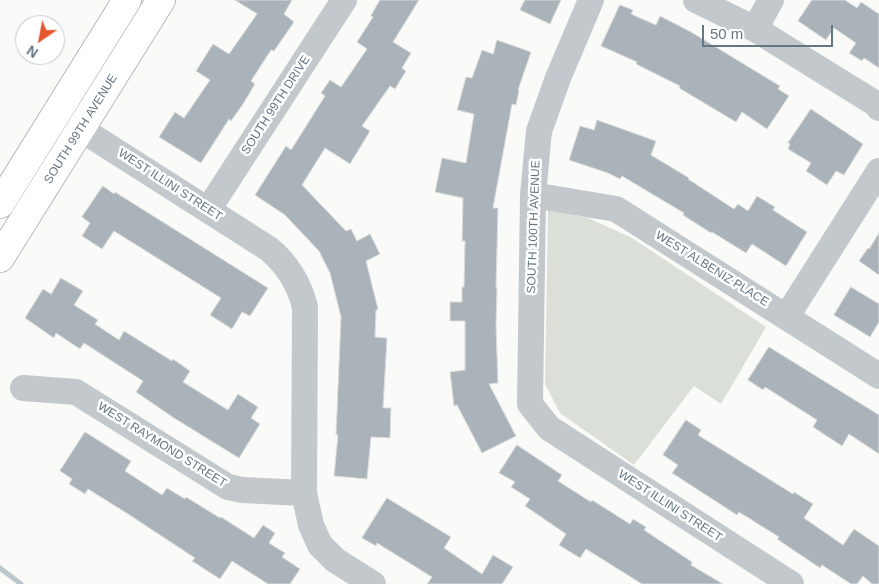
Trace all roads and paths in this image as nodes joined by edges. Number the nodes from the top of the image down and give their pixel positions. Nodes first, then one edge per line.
1 (127, 0) edge
2 (162, 0) edge
3 (344, 0) edge
4 (591, 0) edge
5 (696, 0) edge
6 (771, 0) edge
7 (755, 29) junction
8 (879, 108) edge
9 (56, 114) junction
10 (81, 129) junction
11 (879, 170) edge
12 (533, 195) junction
13 (0, 204) edge
14 (208, 210) junction
15 (0, 258) edge
16 (787, 316) junction
17 (879, 376) edge
18 (23, 388) dead end
19 (549, 428) joint
20 (304, 493) junction
21 (373, 584) edge
22 (791, 584) edge

1 - 9 main road
2 - 10 main road, SOUTH 99TH AVENUE
3 - 14 street, SOUTH 99TH DRIVE
4 - 12 street, SOUTH 100TH AVENUE
5 - 7 street
6 - 7 street
7 - 8 street
9 - 10 street, WEST ILLINI STREET
9 - 13 main road
10 - 14 street, WEST ILLINI STREET
10 - 15 main road, SOUTH 99TH AVENUE
11 - 16 street
12 - 16 street, WEST ALBENIZ PLACE
12 - 19 street, SOUTH 100TH AVENUE
14 - 20 street, WEST ILLINI STREET
16 - 17 street, WEST ALBENIZ PLACE
18 - 20 street, WEST RAYMOND STREET
19 - 22 street, WEST ILLINI STREET
20 - 21 street

